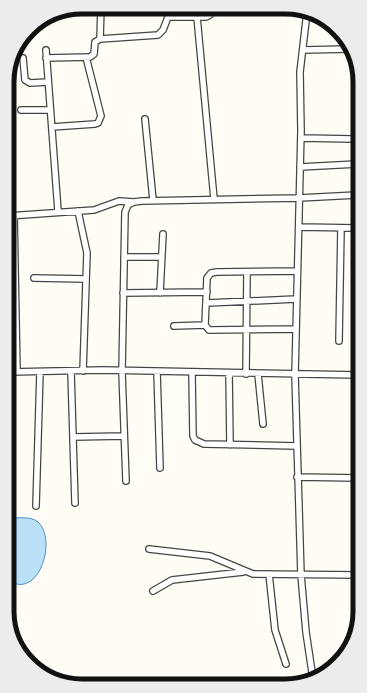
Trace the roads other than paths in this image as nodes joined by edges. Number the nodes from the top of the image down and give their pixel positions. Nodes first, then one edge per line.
1 (101, 14) edge
2 (210, 14) edge
3 (197, 17) junction
4 (306, 18) edge
5 (100, 39) junction
6 (345, 49) edge
7 (46, 50) dead end
8 (303, 50) junction
9 (86, 57) junction
10 (23, 58) dead end
11 (46, 58) junction
12 (48, 82) junction
13 (21, 110) dead end
14 (50, 110) junction
15 (146, 119) dead end
16 (52, 127) junction
17 (301, 138) junction
18 (352, 139) dead end
19 (353, 164) edge
20 (300, 167) junction
21 (353, 195) edge
22 (299, 198) junction
23 (214, 199) junction
24 (153, 200) junction
25 (134, 202) junction
26 (58, 211) junction
27 (78, 211) junction
28 (14, 216) edge
29 (299, 227) junction
30 (341, 228) junction
31 (353, 228) edge
32 (163, 234) dead end
33 (124, 256) junction
34 (162, 257) junction
35 (247, 272) junction
36 (297, 272) junction
37 (34, 278) dead end
38 (86, 279) junction
39 (14, 283) edge
40 (207, 292) junction
41 (123, 293) junction
42 (160, 293) junction
43 (296, 299) junction
44 (245, 301) junction
45 (207, 303) junction
46 (206, 325) junction
47 (174, 326) dead end
48 (16, 327) joint
49 (295, 329) junction
50 (245, 331) junction
51 (339, 341) dead end
52 (83, 371) junction
53 (16, 372) joint
54 (40, 372) junction
55 (72, 372) junction
56 (122, 372) junction
57 (157, 372) junction
58 (192, 373) junction
59 (229, 373) junction
60 (246, 374) junction
61 (258, 374) junction
62 (295, 375) junction
63 (353, 375) edge
64 (263, 424) dead end
65 (124, 436) junction
66 (73, 437) junction
67 (230, 445) junction
68 (297, 446) junction
69 (160, 468) dead end
70 (297, 477) junction
71 (353, 478) edge
72 (126, 481) dead end
73 (75, 503) dead end
74 (36, 506) dead end
75 (149, 549) dead end
76 (245, 571) junction
77 (269, 574) junction
78 (301, 575) junction
79 (353, 575) edge
80 (153, 591) dead end
81 (286, 664) dead end
82 (312, 673) edge

1 - 5 street
2 - 3 street
3 - 5 street
3 - 23 street
4 - 8 street
5 - 9 street
6 - 8 street
7 - 11 street
8 - 17 street
9 - 11 street
9 - 16 street
10 - 12 street
11 - 12 street
12 - 14 street
13 - 14 street
14 - 16 street
15 - 24 street
16 - 26 street
17 - 18 street
17 - 20 street
19 - 20 street
20 - 22 street
21 - 22 street
22 - 23 street
22 - 29 street
23 - 24 street
24 - 25 street
25 - 27 street
25 - 33 street
26 - 27 street
26 - 28 street
27 - 38 street
29 - 30 street
29 - 36 street
30 - 31 street
30 - 51 street
32 - 34 street
33 - 34 street
33 - 41 street
34 - 42 street
35 - 36 street
35 - 40 street
35 - 44 street
36 - 43 street
37 - 38 street
38 - 52 street
39 - 48 street
40 - 42 street
40 - 45 street
41 - 42 street
41 - 56 street
43 - 44 street
43 - 49 street
44 - 45 street
44 - 50 street
45 - 46 street
46 - 47 street
46 - 50 street
48 - 53 street
49 - 50 street
49 - 62 street
50 - 60 street
52 - 55 street
52 - 56 street
53 - 54 street
54 - 55 street
54 - 74 street
55 - 66 street
56 - 57 street
56 - 65 street
57 - 58 street
57 - 69 street
58 - 59 street
58 - 67 street
59 - 60 street
59 - 67 street
60 - 61 street
61 - 62 street
61 - 64 street
62 - 63 street
62 - 68 street
65 - 66 street
65 - 72 street
66 - 73 street
67 - 68 street
68 - 70 street
70 - 71 street
70 - 78 street
75 - 76 street
76 - 77 street
76 - 80 street
77 - 78 street
77 - 81 street
78 - 79 street
78 - 82 street

